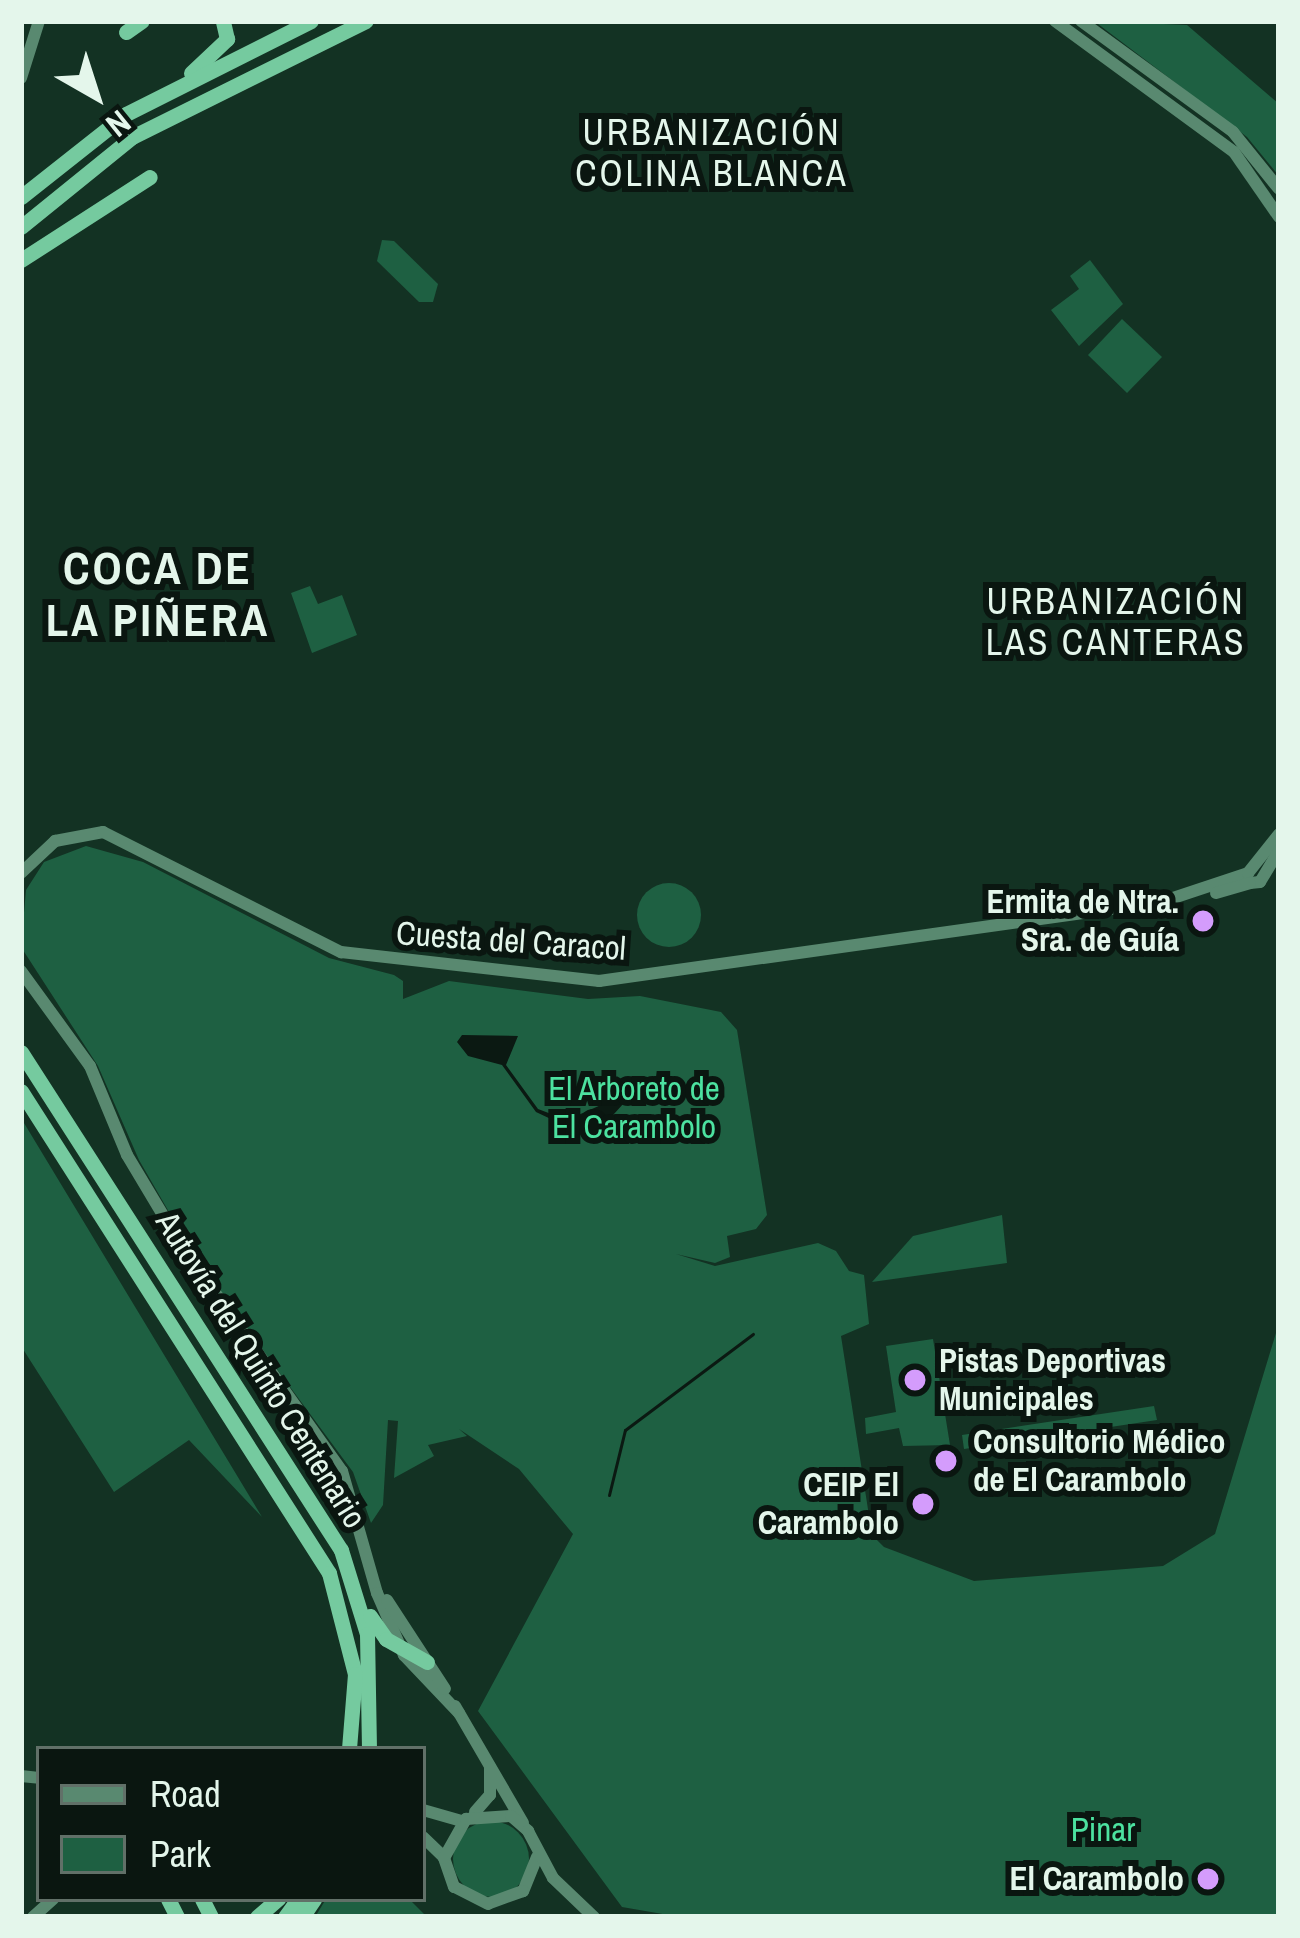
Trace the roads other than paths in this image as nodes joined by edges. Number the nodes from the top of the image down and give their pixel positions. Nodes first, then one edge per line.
1 (39, 21) edge
2 (142, 21) edge
3 (223, 21) edge
4 (310, 21) edge
5 (366, 21) edge
6 (1055, 21) edge
7 (1081, 21) edge
8 (126, 32) dead end
9 (21, 78) edge
10 (177, 85) junction
11 (150, 177) dead end
12 (1279, 189) edge
13 (21, 196) edge
14 (1279, 217) edge
15 (21, 227) edge
16 (21, 260) edge
17 (1279, 835) edge
18 (1279, 850) edge
19 (21, 873) edge
20 (1253, 875) junction
21 (21, 971) edge
22 (21, 1052) edge
23 (21, 1091) edge
24 (340, 1550) junction
25 (372, 1566) junction
26 (400, 1646) junction
27 (427, 1662) junction
28 (355, 1674) junction
29 (459, 1713) junction
30 (341, 1746) edge
31 (351, 1746) edge
32 (369, 1746) edge
33 (486, 1754) junction
34 (426, 1811) edge
35 (466, 1819) junction
36 (524, 1826) junction
37 (426, 1840) edge
38 (537, 1857) junction
39 (444, 1858) junction
40 (466, 1897) junction
41 (484, 1917) edge
42 (594, 1917) edge

1 - 9 main road
2 - 8 highway
3 - 10 highway
4 - 10 highway
5 - 15 highway
6 - 14 main road
7 - 12 main road
10 - 13 highway
11 - 16 highway
17 - 20 main road
18 - 20 main road
19 - 20 main road, Cuesta del Caracol
21 - 25 main road
22 - 24 highway, Autovía del Quinto Centenario
23 - 28 highway, Autovía del Quinto Centenario
24 - 26 highway
24 - 32 highway, Autovía del Quinto Centenario
25 - 26 main road
25 - 27 main road
26 - 27 highway
26 - 29 main road
27 - 29 main road
28 - 30 highway
28 - 31 highway, Autovía del Quinto Centenario
29 - 33 main road
33 - 35 main road
33 - 36 main road
34 - 35 main road
35 - 36 main road
35 - 39 main road
36 - 38 main road
37 - 39 main road
38 - 40 main road
38 - 42 main road
39 - 40 main road
40 - 41 main road

